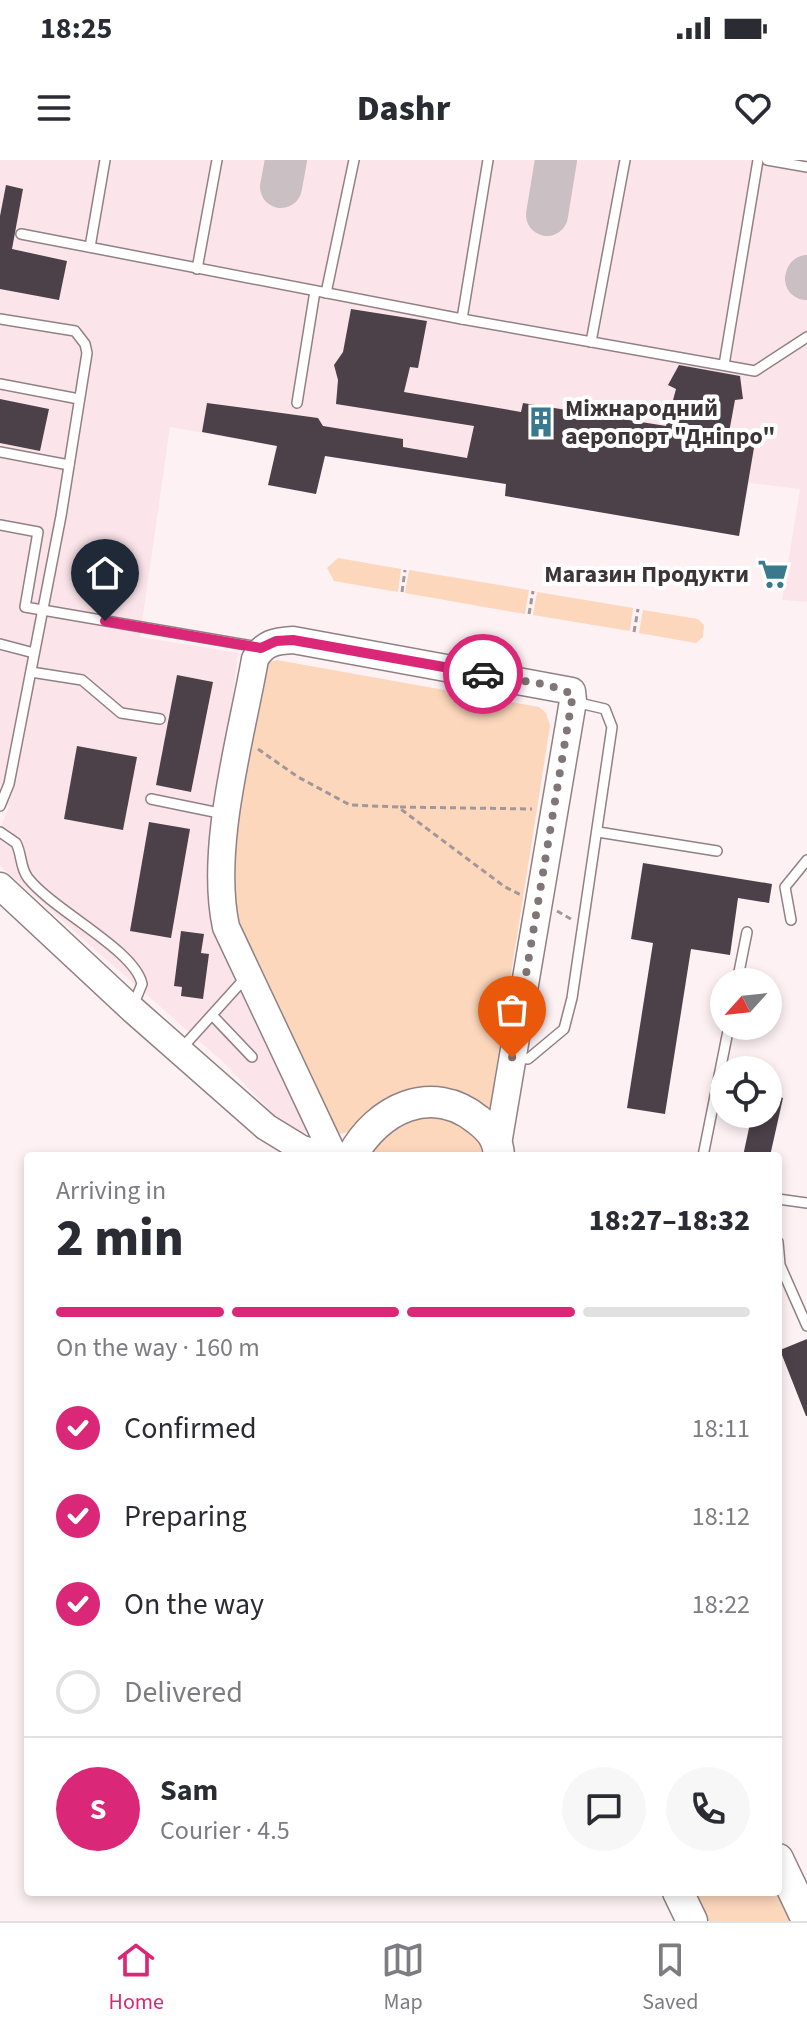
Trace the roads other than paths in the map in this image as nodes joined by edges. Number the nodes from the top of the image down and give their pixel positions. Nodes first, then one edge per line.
1 (105, 160) edge
2 (217, 160) edge
3 (354, 160) edge
4 (488, 160) edge
5 (625, 160) edge
6 (758, 160) edge
7 (767, 160) edge
8 (807, 167) edge
9 (21, 234) dead end
10 (90, 247) junction
11 (197, 269) junction
12 (315, 291) junction
13 (326, 293) junction
14 (0, 319) edge
15 (462, 319) junction
16 (807, 337) edge
17 (591, 342) junction
18 (724, 365) junction
19 (0, 384) edge
20 (79, 399) junction
21 (297, 403) dead end
22 (0, 452) edge
23 (69, 465) junction
24 (0, 525) edge
25 (42, 610) junction
26 (0, 644) edge
27 (261, 648) junction
28 (34, 653) junction
29 (31, 672) junction
30 (573, 701) junction
31 (160, 719) dead end
32 (151, 799) dead end
33 (0, 806) edge
34 (228, 815) junction
35 (0, 832) edge
36 (598, 832) junction
37 (717, 851) dead end
38 (807, 860) edge
39 (0, 886) edge
40 (791, 920) dead end
41 (747, 932) dead end
42 (740, 968) edge
43 (247, 975) junction
44 (132, 1009) junction
45 (212, 1015) junction
46 (726, 1040) edge
47 (179, 1050) junction
48 (252, 1057) dead end
49 (512, 1058) junction
50 (498, 1150) edge
51 (312, 1152) edge
52 (338, 1152) edge
53 (340, 1152) edge
54 (704, 1152) edge
55 (782, 1200) edge
56 (807, 1203) edge
57 (782, 1270) edge
58 (807, 1326) edge
59 (782, 1867) edge
60 (680, 1896) edge
61 (807, 1920) edge
62 (692, 1921) edge

1 - 10 lane
2 - 11 lane
3 - 13 lane
4 - 15 lane
5 - 17 lane
6 - 18 lane
7 - 8 lane
9 - 10 lane
10 - 11 lane
11 - 12 lane
12 - 13 lane
12 - 21 lane
13 - 15 lane
14 - 20 lane
15 - 17 lane
16 - 18 lane
17 - 18 lane
19 - 20 lane
20 - 23 lane
22 - 23 lane
23 - 25 lane
24 - 25 lane
25 - 27 lane
25 - 28 lane
26 - 28 lane
27 - 30 main road
27 - 34 main road
28 - 29 lane
29 - 31 lane
29 - 33 lane
30 - 36 lane
30 - 49 main road
32 - 34 lane
34 - 43 main road
35 - 44 lane
36 - 37 lane
36 - 49 lane
38 - 40 lane
39 - 44 main road
41 - 42 lane
43 - 45 lane
43 - 52 main road
44 - 47 main road
45 - 47 lane
45 - 48 lane
46 - 54 lane
47 - 51 main road
49 - 50 main road
50 - 53 main road
55 - 56 lane
57 - 58 lane
59 - 61 main road
60 - 62 main road

